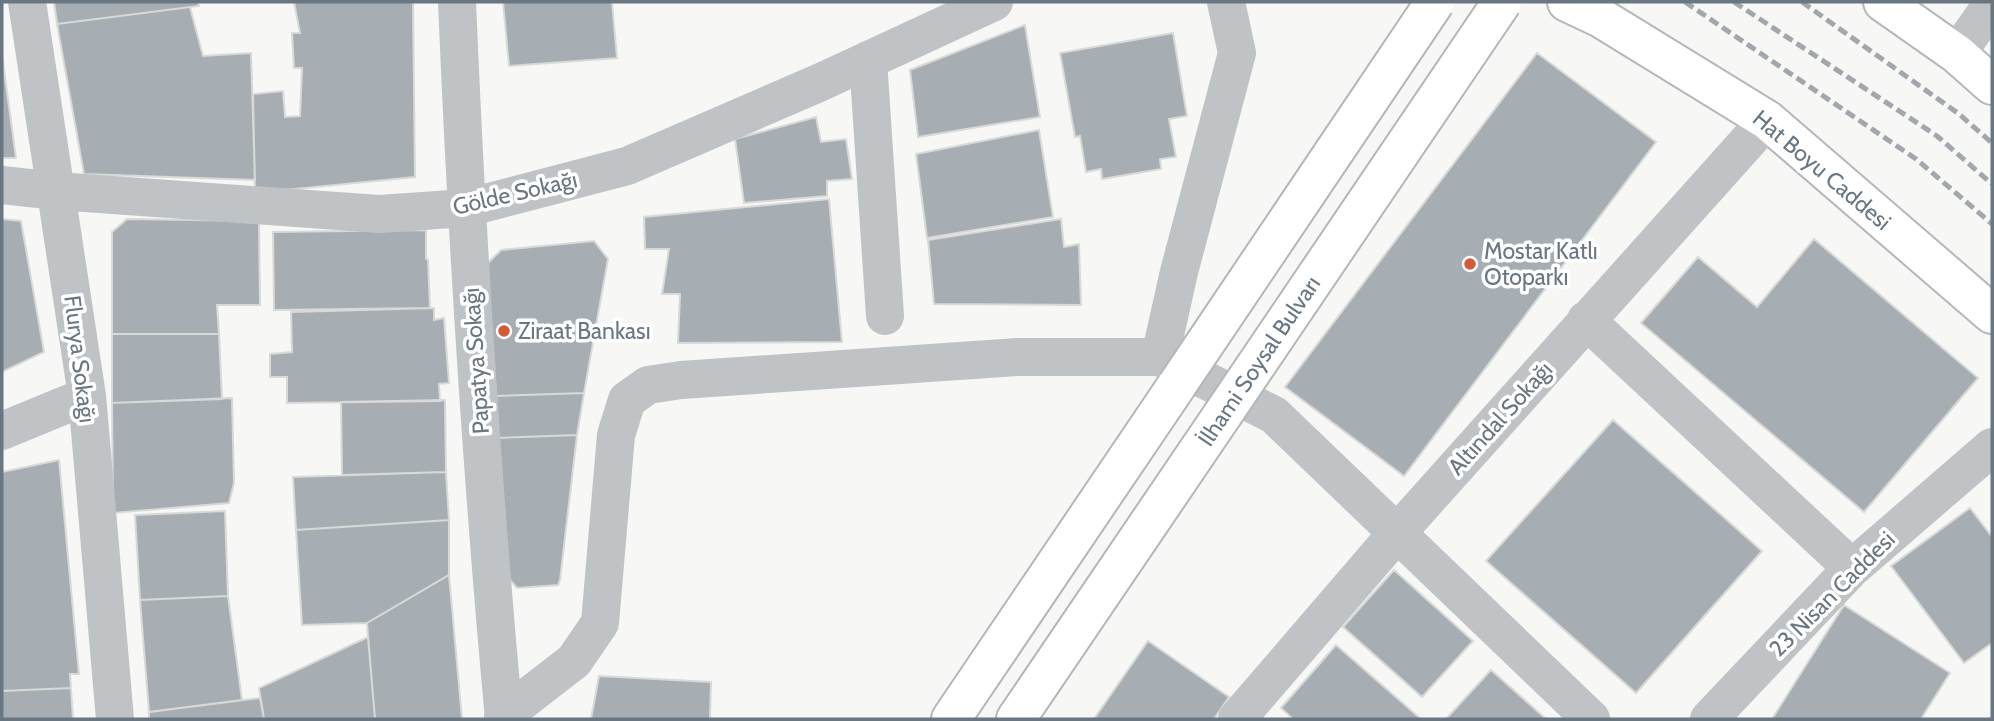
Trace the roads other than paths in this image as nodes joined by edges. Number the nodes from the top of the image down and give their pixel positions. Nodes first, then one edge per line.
1 (27, 2) edge
2 (457, 2) edge
3 (994, 2) edge
4 (1226, 2) edge
5 (1435, 2) edge
6 (1502, 2) edge
7 (1567, 2) edge
8 (1883, 2) edge
9 (1992, 4) edge
10 (1957, 54) junction
11 (869, 60) junction
12 (1992, 85) edge
13 (1767, 120) junction
14 (2, 185) edge
15 (57, 191) junction
16 (466, 208) junction
17 (1992, 314) edge
18 (885, 316) dead end
19 (1586, 320) junction
20 (1168, 371) junction
21 (87, 396) junction
22 (2, 431) edge
23 (1992, 447) edge
24 (1397, 533) junction
25 (1852, 568) junction
26 (503, 717) edge
27 (115, 719) edge
28 (951, 719) edge
29 (1016, 719) edge
30 (1237, 719) edge
31 (1591, 719) edge
32 (1709, 719) edge

1 - 15 street, Flurya Sokağı
2 - 16 street, Papatya Sokağı
3 - 11 street, Gölde Sokağı
4 - 20 street
5 - 20 main road, bridge
6 - 29 main road, İlhami Soysal Bulvarı, bridge
7 - 13 main road, Hat Boyu Caddesi
8 - 10 main road
9 - 10 street
10 - 12 main road
11 - 16 street, Gölde Sokağı
11 - 18 street
13 - 17 main road, Hat Boyu Caddesi
13 - 19 street, Altındal Sokağı
14 - 15 street, Gölde Sokağı
15 - 16 street, Gölde Sokağı
15 - 21 street, Flurya Sokağı
16 - 26 street, Papatya Sokağı
19 - 24 street, Altındal Sokağı
19 - 25 street
20 - 24 street
20 - 26 street
20 - 28 main road
21 - 22 street
21 - 27 street, Flurya Sokağı
23 - 25 street, 23 Nisan Caddesi
24 - 30 street, Altındal Sokağı
24 - 31 street
25 - 32 street, 23 Nisan Caddesi

